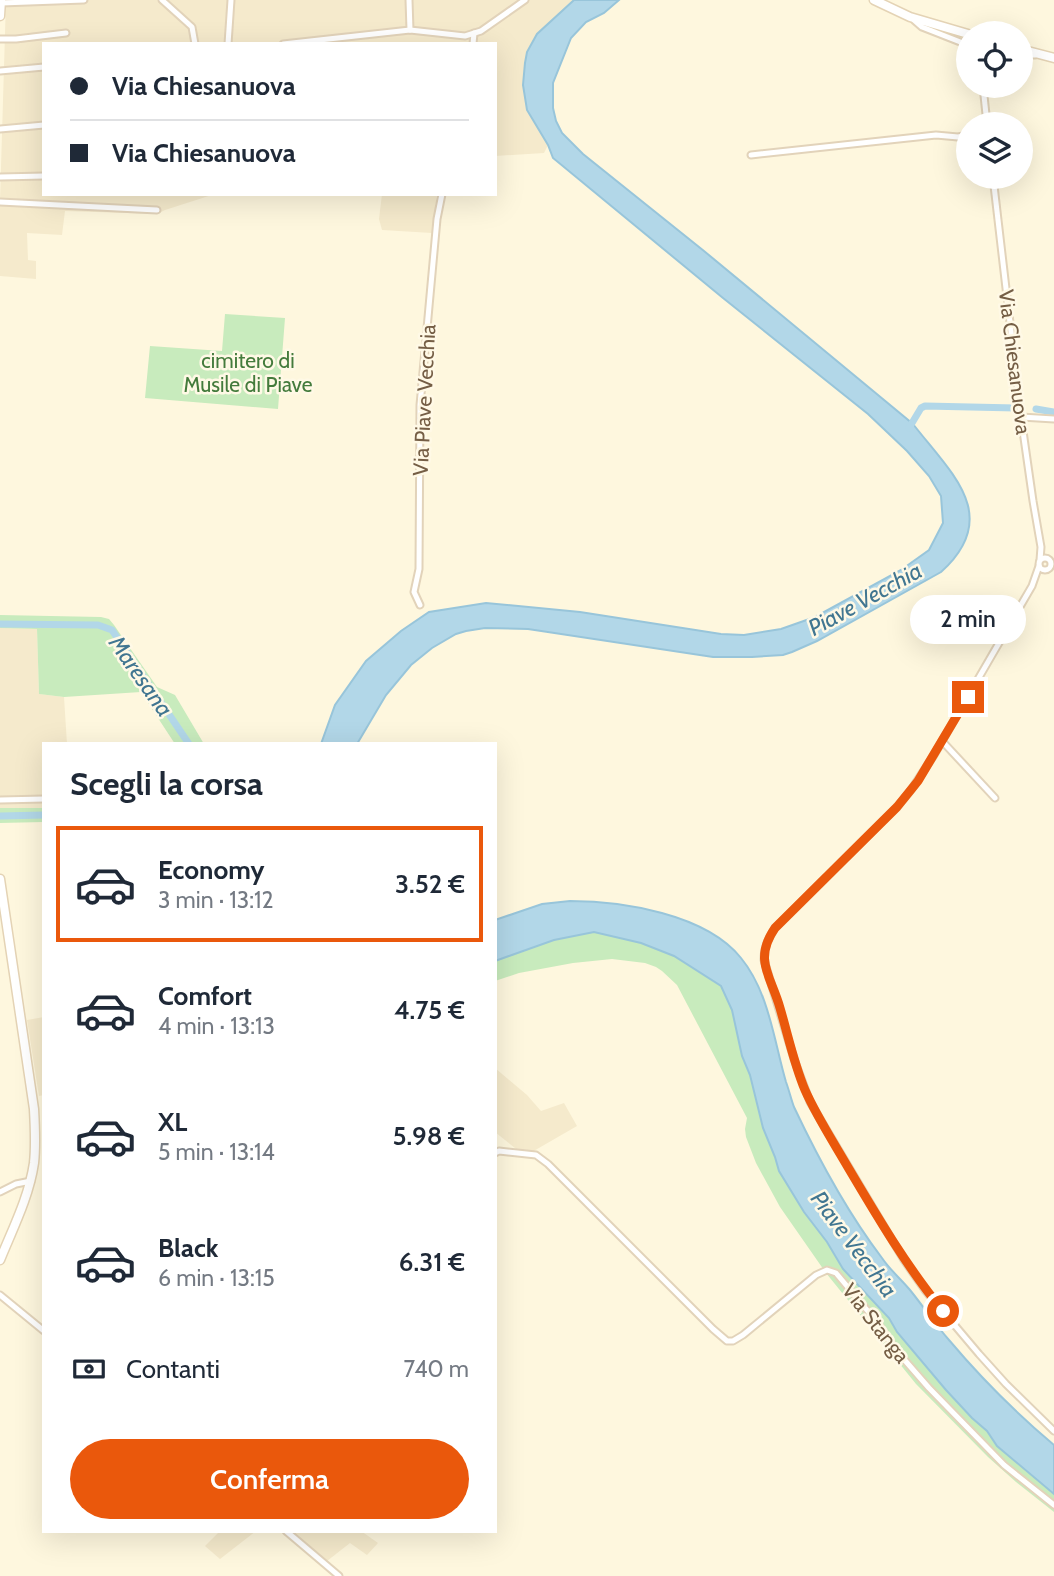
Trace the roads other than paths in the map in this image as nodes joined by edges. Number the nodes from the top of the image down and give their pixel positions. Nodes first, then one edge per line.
1 (83, 0) edge
2 (162, 0) edge
3 (232, 0) edge
4 (408, 0) edge
5 (525, 0) edge
6 (874, 0) edge
7 (1, 1) edge
8 (0, 16) edge
9 (910, 17) junction
10 (410, 30) junction
11 (956, 30) edge
12 (66, 33) dead end
13 (474, 33) junction
14 (366, 36) junction
15 (0, 39) edge
16 (956, 41) edge
17 (195, 42) edge
18 (228, 42) edge
19 (304, 42) edge
20 (367, 42) edge
21 (473, 42) edge
22 (1033, 52) edge
23 (1033, 55) edge
24 (1043, 55) junction
25 (1054, 58) edge
26 (42, 67) edge
27 (0, 71) edge
28 (42, 125) edge
29 (0, 129) edge
30 (956, 136) edge
31 (751, 155) dead end
32 (42, 176) edge
33 (0, 177) edge
34 (994, 189) edge
35 (442, 196) edge
36 (0, 202) edge
37 (157, 210) dead end
38 (1021, 417) junction
39 (1054, 419) edge
40 (1041, 547) junction
41 (1050, 560) edge
42 (1039, 563) junction
43 (1050, 570) edge
44 (1032, 586) junction
45 (420, 605) dead end
46 (942, 741) junction
47 (995, 798) dead end
48 (42, 799) edge
49 (0, 800) edge
50 (0, 879) edge
51 (497, 1152) edge
52 (31, 1181) junction
53 (0, 1192) edge
54 (0, 1260) edge
55 (0, 1295) edge
56 (42, 1329) edge
57 (1054, 1431) edge
58 (1054, 1505) edge
59 (288, 1533) edge
60 (339, 1576) edge

1 - 7 street
2 - 17 street
3 - 18 street
4 - 10 street
5 - 13 street
6 - 9 street
7 - 8 street
9 - 11 street
9 - 16 street
10 - 13 street
10 - 14 street
12 - 15 street
13 - 21 street
14 - 19 street
14 - 20 street
22 - 24 street
23 - 24 street
24 - 25 street
26 - 27 street
28 - 29 street
30 - 31 street
32 - 33 street
34 - 38 street, Via Chiesanuova
35 - 45 street, Via Piave Vecchia
36 - 37 street
38 - 39 street
38 - 40 street, Via Chiesanuova
40 - 41 street, Via Chiesanuova
40 - 42 street, Via Chiesanuova
41 - 42 street
41 - 43 street, Via Chiesanuova
42 - 43 street
42 - 44 street, Via Chiesanuova
43 - 44 street, Via Chiesanuova
44 - 46 street, Via Chiesanuova
46 - 47 street
46 - 57 street, Via Chiesanuova
48 - 49 street
50 - 52 street
51 - 58 street, Via Stanga
52 - 53 street
52 - 54 street
55 - 56 street
59 - 60 street

